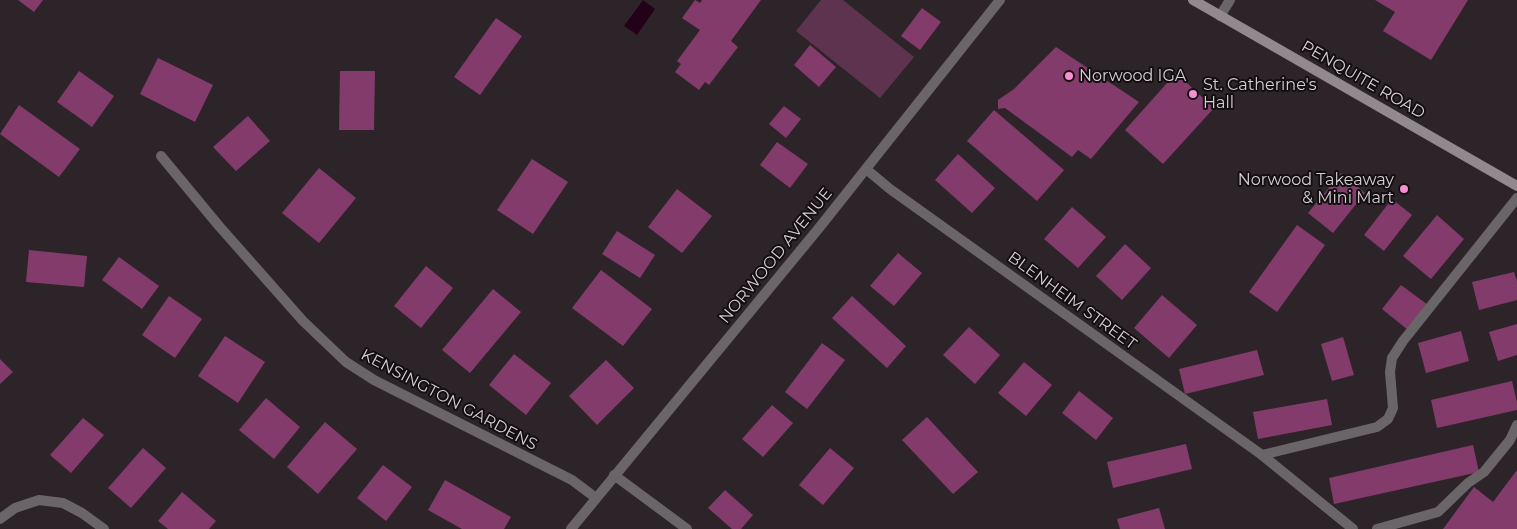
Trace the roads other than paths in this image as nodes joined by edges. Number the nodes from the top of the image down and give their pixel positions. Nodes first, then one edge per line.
1 (1000, 0) edge
2 (1193, 0) edge
3 (1230, 0) edge
4 (1220, 16) junction
5 (161, 156) dead end
6 (866, 169) junction
7 (1517, 186) edge
8 (1517, 198) edge
9 (1517, 426) edge
10 (1262, 455) junction
11 (614, 475) junction
12 (596, 498) junction
13 (0, 519) edge
14 (104, 529) edge
15 (571, 529) edge
16 (687, 529) edge
17 (1353, 529) edge
18 (1377, 529) edge

1 - 6 street, NORWOOD AVENUE
2 - 4 street, PENQUITE ROAD
3 - 4 street
4 - 7 street, PENQUITE ROAD
5 - 12 street, KENSINGTON GARDENS
6 - 10 street, BLENHEIM STREET
6 - 11 street, NORWOOD AVENUE
8 - 10 street
9 - 18 street
10 - 17 street, BLENHEIM STREET
11 - 12 street, NORWOOD AVENUE
11 - 16 street
12 - 15 street, NORWOOD AVENUE
13 - 14 street

